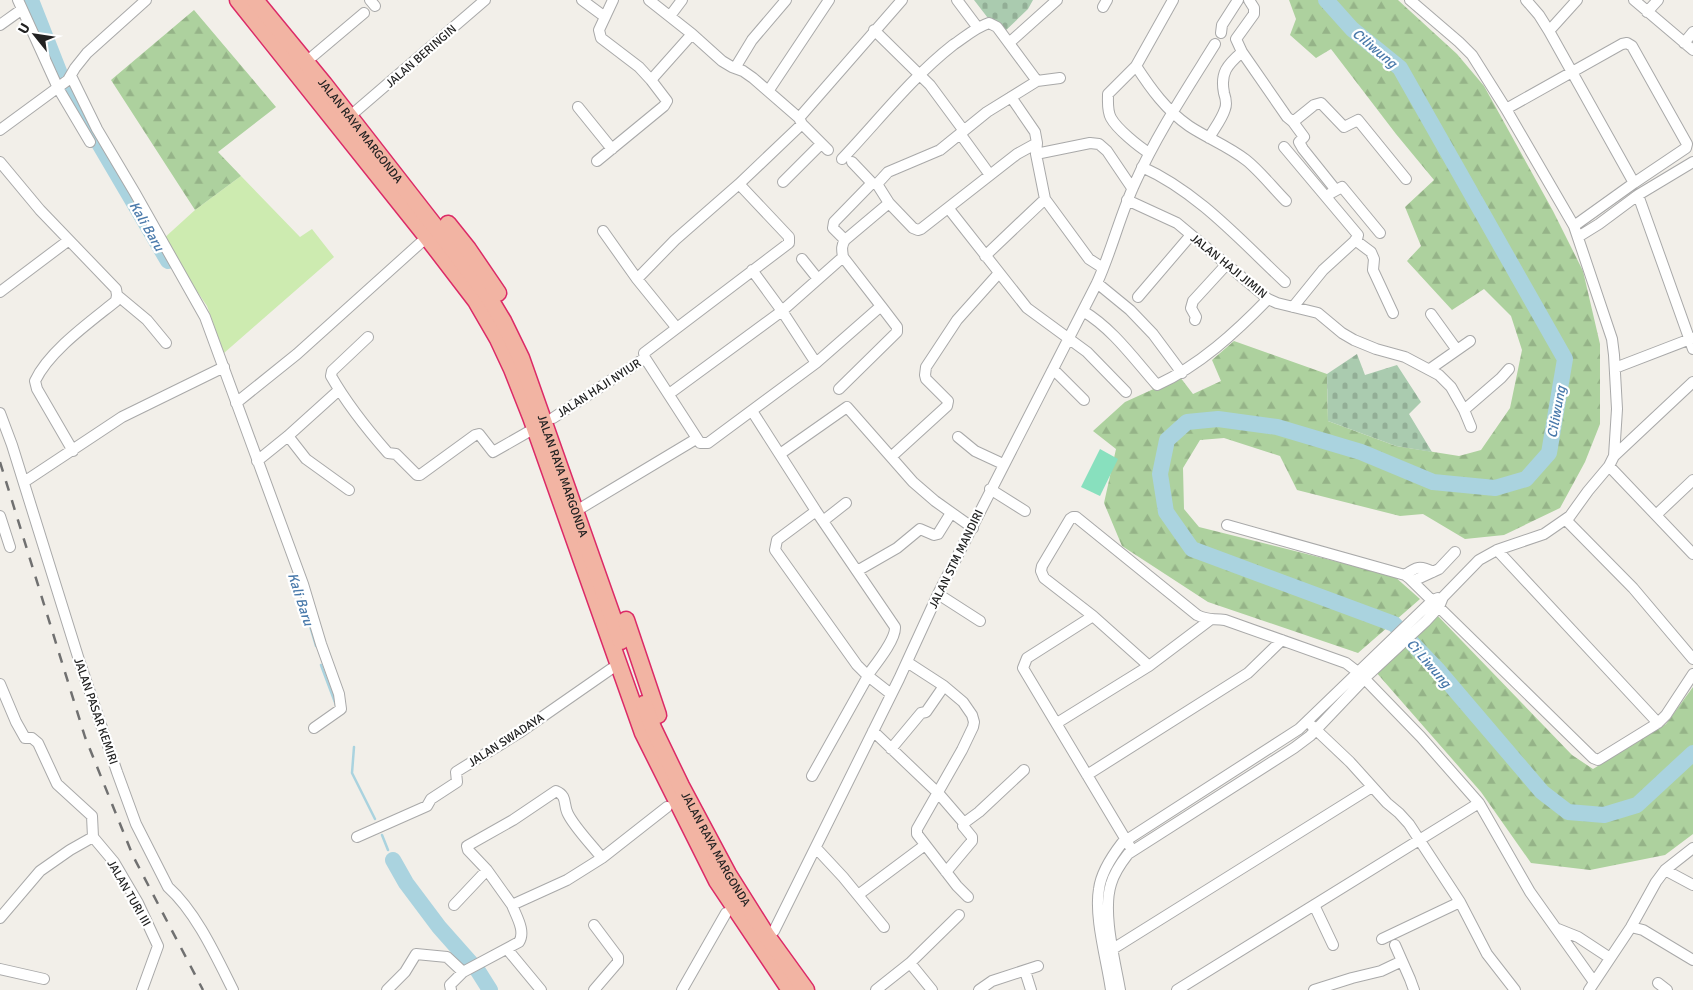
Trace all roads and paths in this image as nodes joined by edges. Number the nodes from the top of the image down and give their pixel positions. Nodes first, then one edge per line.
1 (146, 0) edge
2 (227, 0) edge
3 (238, 0) edge
4 (255, 0) edge
5 (268, 0) edge
6 (485, 0) edge
7 (582, 0) edge
8 (613, 0) edge
9 (649, 0) edge
10 (682, 0) edge
11 (786, 0) edge
12 (829, 0) edge
13 (902, 0) edge
14 (957, 0) edge
15 (1057, 0) edge
16 (1173, 0) edge
17 (1238, 0) edge
18 (1249, 0) edge
19 (1410, 0) edge
20 (1526, 0) edge
21 (1577, 0) edge
22 (1634, 0) edge
23 (1658, 0) edge
24 (19, 5) edge
25 (1647, 12) junction
26 (364, 13) dead end
27 (605, 16) junction
28 (670, 16) junction
29 (0, 25) edge
30 (978, 28) junction
31 (874, 30) junction
32 (1549, 31) junction
33 (1693, 32) edge
34 (1221, 33) dead end
35 (692, 34) junction
36 (1009, 43) junction
37 (1684, 43) junction
38 (1215, 44) dead end
39 (1693, 50) edge
40 (1242, 52) junction
41 (313, 56) junction
42 (1136, 66) junction
43 (735, 68) junction
44 (1571, 72) junction
45 (919, 74) junction
46 (70, 78) junction
47 (1060, 78) dead end
48 (651, 80) junction
49 (1037, 81) junction
50 (59, 87) junction
51 (769, 90) junction
52 (1011, 97) junction
53 (578, 107) dead end
54 (1506, 109) junction
55 (356, 111) junction
56 (1173, 114) junction
57 (801, 121) junction
58 (1293, 122) junction
59 (0, 130) edge
60 (962, 133) junction
61 (1209, 138) junction
62 (90, 142) dead end
63 (1037, 143) junction
64 (1284, 147) dead end
65 (612, 149) junction
66 (1149, 153) junction
67 (1036, 154) junction
68 (597, 161) dead end
69 (0, 162) edge
70 (1693, 162) edge
71 (1142, 167) junction
72 (990, 175) junction
73 (1406, 179) dead end
74 (783, 182) dead end
75 (1634, 183) junction
76 (739, 184) junction
77 (1133, 187) junction
78 (1335, 189) junction
79 (1638, 195) junction
80 (1326, 196) junction
81 (1045, 199) junction
82 (1127, 200) junction
83 (1286, 201) dead end
84 (889, 203) junction
85 (949, 209) junction
86 (1574, 226) junction
87 (603, 231) dead end
88 (1380, 233) dead end
89 (1190, 235) junction
90 (1578, 237) junction
91 (69, 240) junction
92 (424, 240) junction
93 (846, 240) junction
94 (1355, 240) junction
95 (463, 252) junction
96 (986, 256) junction
97 (844, 257) junction
98 (802, 259) dead end
99 (1226, 265) junction
100 (1104, 268) junction
101 (752, 270) junction
102 (999, 273) junction
103 (637, 279) junction
104 (818, 279) junction
105 (1096, 282) junction
106 (1285, 282) dead end
107 (0, 292) edge
108 (117, 295) junction
109 (1138, 297) dead end
110 (1268, 299) junction
111 (881, 306) junction
112 (1293, 307) junction
113 (782, 311) junction
114 (1083, 311) junction
115 (1392, 313) dead end
116 (1431, 314) dead end
117 (1195, 320) dead end
118 (676, 327) junction
119 (368, 337) dead end
120 (1069, 339) junction
121 (1470, 340) dead end
122 (1692, 342) edge
123 (166, 343) dead end
124 (1457, 350) junction
125 (645, 358) junction
126 (816, 363) junction
127 (224, 368) junction
128 (1615, 368) junction
129 (1053, 369) junction
130 (1430, 369) junction
131 (1509, 369) dead end
132 (1182, 373) junction
133 (1693, 382) edge
134 (839, 389) dead end
135 (340, 390) junction
136 (1126, 392) dead end
137 (669, 394) junction
138 (1084, 400) dead end
139 (236, 403) junction
140 (1464, 410) junction
141 (752, 411) junction
142 (0, 413) edge
143 (536, 422) junction
144 (1471, 426) dead end
145 (288, 436) junction
146 (958, 437) dead end
147 (696, 439) junction
148 (73, 451) junction
149 (780, 454) junction
150 (1614, 456) junction
151 (891, 457) junction
152 (257, 461) junction
153 (1003, 464) junction
154 (1609, 466) junction
155 (1693, 480) edge
156 (24, 482) junction
157 (990, 489) junction
158 (349, 490) dead end
159 (846, 504) dead end
160 (581, 509) junction
161 (816, 511) junction
162 (1025, 511) dead end
163 (951, 513) junction
164 (1656, 515) junction
165 (0, 516) edge
166 (1566, 520) junction
167 (823, 521) junction
168 (1226, 525) dead end
169 (972, 528) junction
170 (10, 547) dead end
171 (1497, 550) junction
172 (1455, 552) dead end
173 (1693, 554) edge
174 (857, 572) junction
175 (1409, 578) junction
176 (938, 594) junction
177 (1438, 601) junction
178 (1093, 616) junction
179 (1210, 620) junction
180 (980, 621) dead end
181 (1282, 640) junction
182 (1693, 659) edge
183 (907, 662) junction
184 (1149, 666) junction
185 (611, 669) junction
186 (1693, 674) edge
187 (868, 676) junction
188 (1361, 676) junction
189 (944, 686) junction
190 (1, 690) edge
191 (891, 694) junction
192 (1308, 722) junction
193 (1057, 723) junction
194 (1658, 723) junction
195 (314, 728) dead end
196 (648, 730) junction
197 (1315, 730) junction
198 (873, 731) junction
199 (891, 749) junction
200 (1024, 770) dead end
201 (1087, 775) junction
202 (812, 776) dead end
203 (1372, 787) junction
204 (939, 794) junction
205 (1479, 803) junction
206 (667, 807) junction
207 (964, 823) junction
208 (93, 837) junction
209 (358, 837) dead end
210 (1419, 839) junction
211 (1125, 840) junction
212 (925, 844) junction
213 (816, 848) junction
214 (1693, 848) edge
215 (1132, 850) junction
216 (698, 856) junction
217 (602, 858) junction
218 (487, 870) junction
219 (1665, 870) junction
220 (946, 872) junction
221 (1693, 885) edge
222 (858, 895) junction
223 (968, 897) dead end
224 (1460, 902) junction
225 (454, 905) dead end
226 (512, 905) junction
227 (1314, 905) junction
228 (2, 911) edge
229 (726, 913) junction
230 (959, 915) dead end
231 (594, 925) dead end
232 (884, 927) dead end
233 (1630, 927) junction
234 (1557, 929) junction
235 (771, 933) junction
236 (1382, 939) dead end
237 (1333, 945) dead end
238 (1395, 945) dead end
239 (507, 949) junction
240 (1110, 952) junction
241 (1610, 958) junction
242 (1693, 960) edge
243 (1402, 961) junction
244 (910, 963) junction
245 (1038, 966) dead end
246 (0, 969) edge
247 (1025, 971) junction
248 (464, 972) junction
249 (44, 979) dead end
250 (1658, 983) dead end
251 (786, 985) edge
252 (1591, 986) edge
253 (142, 990) edge
254 (233, 990) edge
255 (387, 990) edge
256 (451, 990) edge
257 (541, 990) edge
258 (594, 990) edge
259 (682, 990) edge
260 (806, 990) edge
261 (815, 990) edge
262 (876, 990) edge
263 (932, 990) edge
264 (979, 990) edge
265 (1031, 990) edge
266 (1111, 990) edge
267 (1120, 990) edge
268 (1178, 990) edge
269 (1314, 990) edge
270 (1414, 990) edge
271 (1514, 990) edge
272 (1667, 990) edge

1 - 46 street
2 - 92 highway, JALAN RAYA MARGONDA
3 - 92 highway, JALAN RAYA MARGONDA
4 - 95 highway, JALAN RAYA MARGONDA
5 - 41 highway, JALAN RAYA MARGONDA
6 - 55 street, JALAN BERINGIN
7 - 27 street
8 - 27 street
9 - 28 street
10 - 28 street
11 - 43 street
12 - 51 street
13 - 31 street
14 - 30 street
15 - 36 street
16 - 42 street
17 - 34 street
18 - 40 street
19 - 54 street
20 - 32 street
21 - 32 street
22 - 25 street
23 - 25 street
24 - 29 street
24 - 50 street
25 - 37 street
26 - 41 street
27 - 48 street
28 - 35 street
30 - 36 street
30 - 45 street
31 - 45 street
31 - 57 street
32 - 44 street
33 - 37 street
35 - 43 street
35 - 48 street
36 - 49 street
37 - 39 street
38 - 56 street, JALAN STM MANDIRI
40 - 58 street
40 - 61 street
41 - 55 highway, JALAN RAYA MARGONDA
42 - 56 street
42 - 66 street
43 - 51 street
44 - 54 street
44 - 75 street
44 - 75 street
45 - 60 street
45 - 93 street
46 - 50 street
46 - 127 street
47 - 49 street
48 - 65 street
49 - 52 street
50 - 59 street
50 - 62 street
51 - 57 street
52 - 60 street
52 - 63 street
53 - 65 street
54 - 86 street
55 - 95 highway, JALAN RAYA MARGONDA
56 - 61 street
56 - 66 street, JALAN STM MANDIRI
57 - 74 street
57 - 76 street
58 - 73 street
58 - 78 street
60 - 72 street
60 - 84 street
61 - 83 street
63 - 67 street
63 - 72 street
64 - 80 street
65 - 68 street
66 - 71 street, JALAN STM MANDIRI
67 - 77 street
67 - 81 street
69 - 91 street
70 - 79 street
71 - 77 street, JALAN STM MANDIRI
71 - 106 street
72 - 85 street
75 - 86 street
76 - 101 street, JALAN HAJI NYIUR
76 - 103 street
77 - 82 street, JALAN STM MANDIRI
78 - 80 street
78 - 88 street
79 - 90 street
79 - 122 street
80 - 94 street
81 - 96 street
81 - 100 street
82 - 89 street, JALAN HAJI JIMIN
82 - 100 street, JALAN STM MANDIRI
84 - 85 street
84 - 93 street
85 - 96 street
86 - 90 street
87 - 103 street
89 - 99 street, JALAN HAJI JIMIN
89 - 109 street
90 - 128 street
91 - 107 street
91 - 108 street
92 - 139 street
92 - 143 highway, JALAN RAYA MARGONDA
93 - 97 street
94 - 112 street
94 - 115 street
95 - 143 highway, JALAN RAYA MARGONDA
96 - 102 street
97 - 104 street
97 - 111 street
98 - 104 street
99 - 110 street, JALAN HAJI JIMIN
99 - 117 street
100 - 105 street, JALAN STM MANDIRI
101 - 113 street
101 - 118 street, JALAN HAJI NYIUR
102 - 120 street
102 - 151 street
103 - 118 street
104 - 113 street
105 - 114 street, JALAN STM MANDIRI
105 - 132 street
108 - 123 street
108 - 148 street
110 - 112 street, JALAN HAJI JIMIN
110 - 132 street
111 - 126 street
111 - 134 street
112 - 130 street, JALAN HAJI JIMIN
113 - 126 street
113 - 137 street
114 - 120 street, JALAN STM MANDIRI
114 - 132 street
116 - 124 street
118 - 125 street, JALAN HAJI NYIUR
119 - 135 street
120 - 129 street, JALAN STM MANDIRI
120 - 136 street
121 - 124 street
122 - 128 street
124 - 130 street
125 - 137 street
125 - 143 street, JALAN HAJI NYIUR
126 - 141 street
127 - 139 street
127 - 148 street
128 - 150 street
129 - 138 street
129 - 153 street, JALAN STM MANDIRI
130 - 140 street, JALAN HAJI JIMIN
131 - 140 street
133 - 150 street
135 - 143 street, JALAN HAJI NYIUR
135 - 145 street
137 - 147 street
139 - 152 street
140 - 144 street, JALAN HAJI JIMIN
141 - 147 street
141 - 149 street
142 - 156 street, JALAN PASAR KEMIRI
143 - 160 highway, JALAN RAYA MARGONDA
143 - 185 highway, JALAN RAYA MARGONDA
143 - 196 highway, JALAN RAYA MARGONDA
145 - 152 street
145 - 158 street
146 - 153 street
147 - 160 street
148 - 156 street
149 - 151 street
149 - 161 street
150 - 154 street
151 - 163 street
152 - 195 street
153 - 157 street, JALAN STM MANDIRI
154 - 164 street
154 - 166 street
155 - 164 street
156 - 254 street, JALAN PASAR KEMIRI
157 - 162 street
157 - 169 street, JALAN STM MANDIRI
159 - 167 street
160 - 196 highway, JALAN RAYA MARGONDA
161 - 167 street
161 - 187 street
163 - 169 street
163 - 174 street
164 - 173 street
165 - 170 street
166 - 171 street
166 - 182 street
167 - 174 street
168 - 175 street
169 - 176 street, JALAN STM MANDIRI
171 - 177 street
171 - 194 street
172 - 175 street
174 - 187 street
175 - 177 street
176 - 180 street
176 - 183 street, JALAN STM MANDIRI
177 - 188 street
177 - 194 street
178 - 179 street
178 - 184 street
178 - 193 street
179 - 181 street
179 - 184 street
181 - 188 street
181 - 201 street
183 - 189 street
183 - 191 street, JALAN STM MANDIRI
184 - 193 street
185 - 196 highway, JALAN RAYA MARGONDA
185 - 209 street, JALAN SWADAYA
186 - 194 street
187 - 191 street
187 - 202 street
188 - 192 street
188 - 197 street
188 - 205 street
189 - 199 street
189 - 204 street
190 - 208 street
191 - 198 street, JALAN STM MANDIRI
192 - 197 street
192 - 211 street
193 - 201 street
196 - 206 highway, JALAN RAYA MARGONDA
196 - 216 highway, JALAN RAYA MARGONDA
196 - 235 highway, JALAN RAYA MARGONDA
197 - 203 street
197 - 215 street
198 - 199 street
198 - 213 street, JALAN STM MANDIRI
199 - 204 street
200 - 207 street
201 - 211 street
203 - 210 street
203 - 240 street
204 - 207 street
204 - 212 street
205 - 210 street
205 - 234 street
206 - 216 highway, JALAN RAYA MARGONDA
206 - 217 street
207 - 220 street
208 - 228 street
208 - 253 street, JALAN TURI III
210 - 224 street
210 - 227 street
211 - 215 street
211 - 240 street
212 - 220 street
212 - 222 street
213 - 222 street
213 - 235 street, JALAN STM MANDIRI
214 - 219 street
215 - 240 street
216 - 229 highway, JALAN RAYA MARGONDA
216 - 251 highway, JALAN RAYA MARGONDA
217 - 218 street
217 - 226 street
218 - 225 street
218 - 226 street
219 - 221 street
219 - 233 street
220 - 223 street
222 - 232 street
224 - 236 street
224 - 271 street
226 - 239 street
227 - 237 street
227 - 268 street
229 - 251 highway, JALAN RAYA MARGONDA
229 - 259 street
230 - 244 street
231 - 258 street
233 - 241 street
233 - 242 street
234 - 241 street
234 - 252 street
235 - 260 highway, JALAN RAYA MARGONDA
235 - 261 highway, JALAN RAYA MARGONDA
238 - 243 street
239 - 248 street
239 - 257 street
240 - 266 street
240 - 267 street
241 - 252 street
243 - 269 street
243 - 270 street
244 - 262 street
244 - 263 street
245 - 247 street
246 - 249 street
247 - 264 street
247 - 265 street
248 - 255 street
248 - 256 street
250 - 272 street

